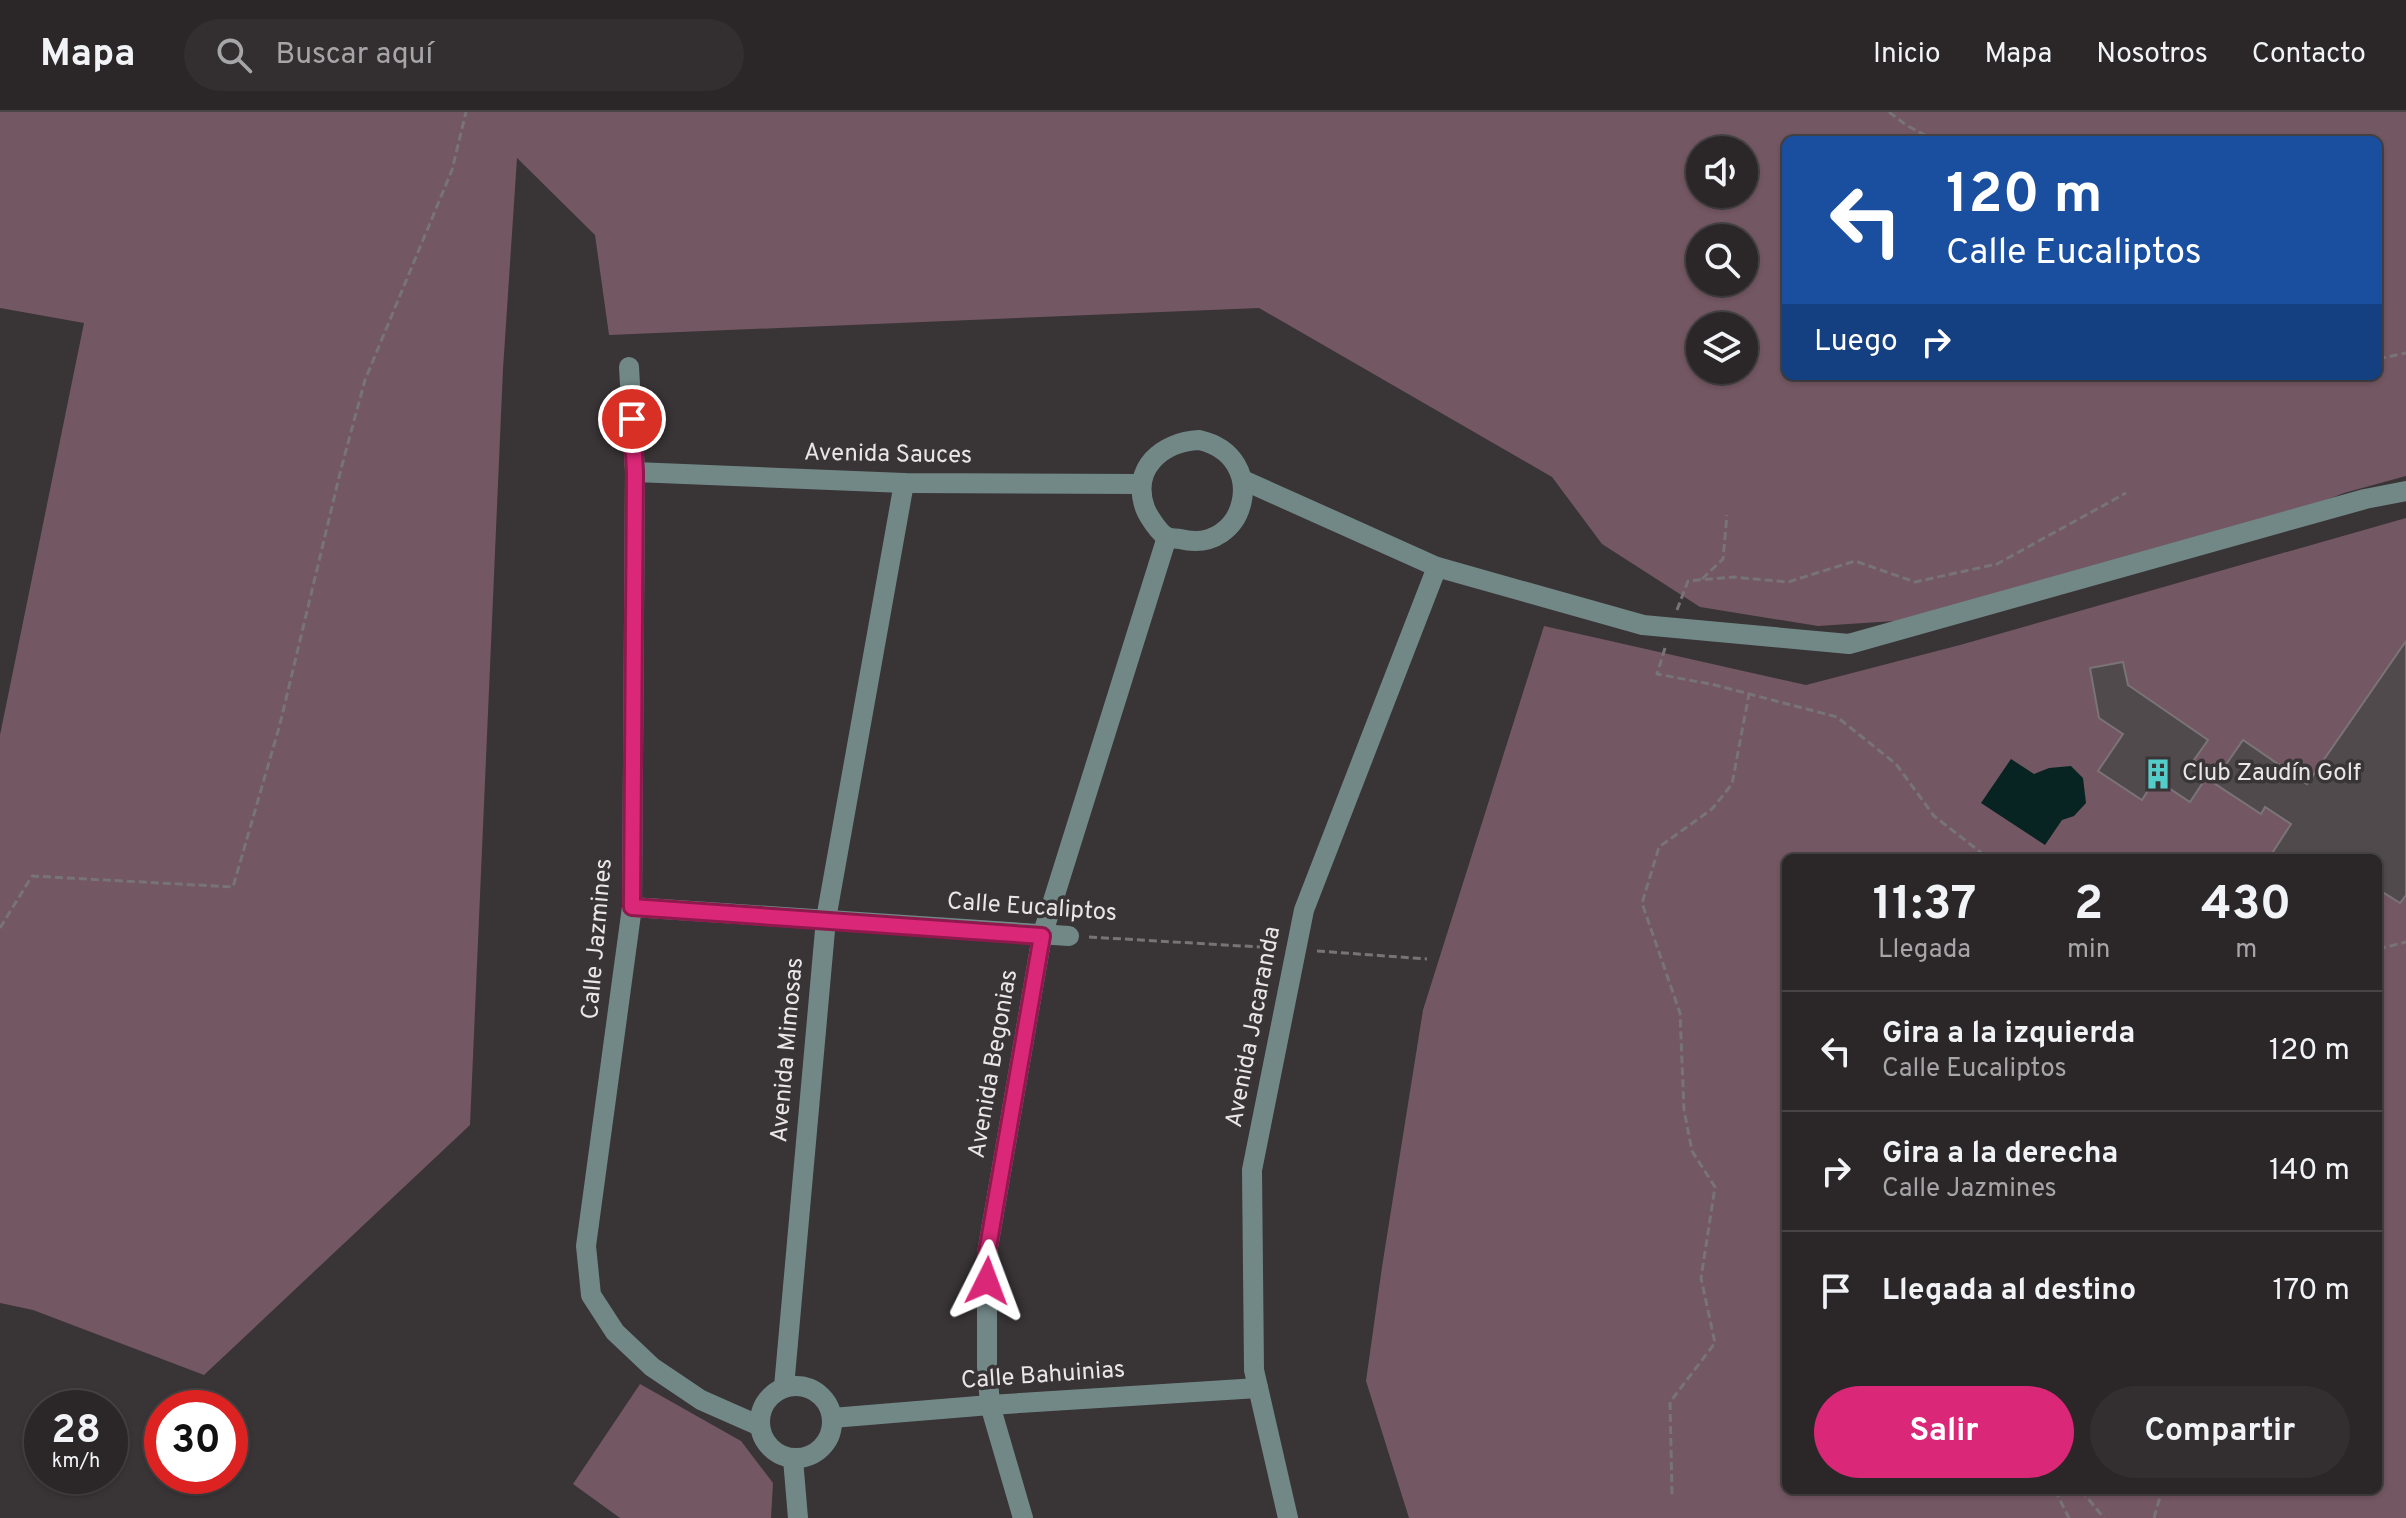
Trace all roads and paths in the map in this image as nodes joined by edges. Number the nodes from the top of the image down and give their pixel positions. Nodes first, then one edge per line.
1 (466, 112) edge
2 (1889, 112) edge
3 (1927, 136) edge
4 (2406, 353) edge
5 (2382, 358) edge
6 (629, 367) dead end
7 (635, 472) junction
8 (1243, 480) junction
9 (904, 483) junction
10 (1141, 484) junction
11 (2406, 491) edge
12 (1727, 515) dead end
13 (1167, 537) junction
14 (1437, 567) junction
15 (1702, 579) dead end
16 (1749, 694) dead end
17 (632, 907) junction
18 (826, 919) junction
19 (0, 928) edge
20 (1042, 936) junction
21 (1069, 936) joint
22 (2406, 942) edge
23 (2382, 948) edge
24 (1297, 949) junction
25 (1427, 959) dead end
26 (784, 1387) junction
27 (1258, 1388) junction
28 (990, 1405) junction
29 (832, 1418) junction
30 (760, 1426) junction
31 (793, 1459) junction
32 (1672, 1494) dead end
33 (2057, 1494) edge
34 (2084, 1494) edge
35 (2161, 1494) edge
36 (798, 1518) edge
37 (1023, 1518) edge
38 (1288, 1518) edge
39 (2069, 1518) edge
40 (2104, 1518) edge
41 (2154, 1518) edge

1 - 19 path
2 - 3 path
4 - 5 path
6 - 7 street, Calle Jazmines
7 - 9 street, Avenida Sauces
7 - 17 street, Calle Jazmines
8 - 10 street
8 - 13 street
8 - 14 street
9 - 10 street, Avenida Sauces
9 - 18 street, Avenida Mimosas
10 - 13 street
11 - 14 street
12 - 15 path
13 - 20 street, Avenida Begonias
14 - 24 street, Avenida Jacaranda
16 - 32 path
17 - 18 street, Calle Eucaliptos
17 - 30 street, Calle Jazmines
18 - 20 street, Calle Eucaliptos
18 - 26 street, Avenida Mimosas
20 - 21 street, Calle Eucaliptos
20 - 28 street, Avenida Begonias
21 - 24 path, Calle Eucaliptos
22 - 23 path
24 - 25 path, Calle Eucaliptos
24 - 27 street, Avenida Jacaranda
26 - 29 street
26 - 30 street
27 - 28 street, Calle Bahuinias
27 - 38 street, Avenida Jacaranda
28 - 29 street, Calle Bahuinias
28 - 37 street, Avenida Begonias
29 - 31 street
30 - 31 street
31 - 36 street
33 - 39 path
34 - 40 path
35 - 41 path

